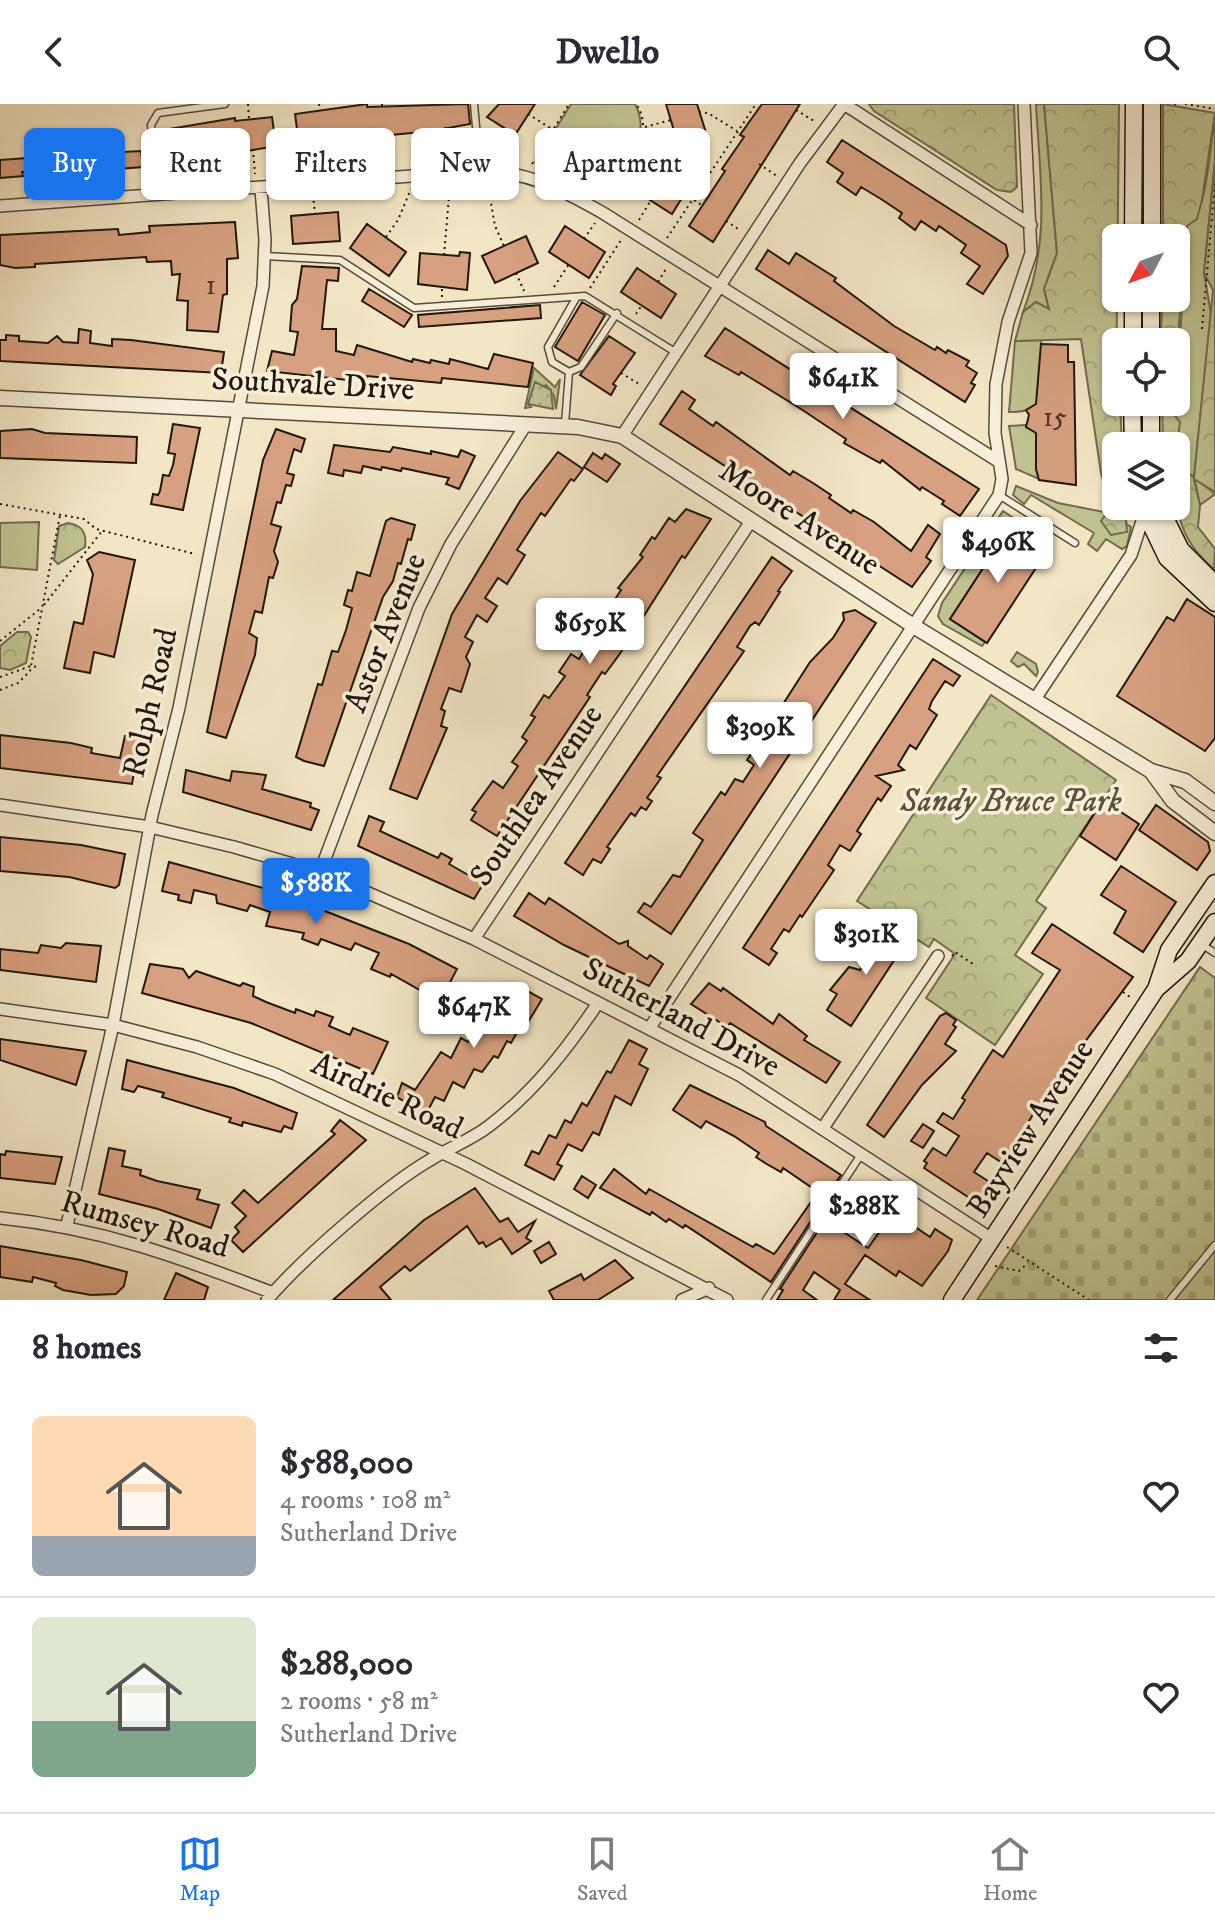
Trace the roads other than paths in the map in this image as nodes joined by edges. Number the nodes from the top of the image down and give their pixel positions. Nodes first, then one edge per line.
1 (225, 104) edge
2 (474, 104) edge
3 (844, 104) edge
4 (1024, 104) edge
5 (1134, 104) edge
6 (1152, 104) edge
7 (151, 128) edge
8 (477, 128) edge
9 (519, 174) edge
10 (411, 177) edge
11 (259, 184) junction
12 (250, 185) edge
13 (141, 196) edge
14 (0, 206) edge
15 (1133, 224) edge
16 (1152, 224) edge
17 (1031, 225) junction
18 (265, 256) junction
19 (718, 286) junction
20 (576, 298) junction
21 (617, 313) junction
22 (675, 352) junction
23 (569, 372) junction
24 (0, 398) edge
25 (238, 408) junction
26 (525, 426) junction
27 (565, 426) junction
28 (622, 436) junction
29 (998, 461) junction
30 (999, 495) junction
31 (1144, 520) edge
32 (1152, 520) edge
33 (1157, 520) edge
34 (751, 521) junction
35 (1075, 543) dead end
36 (1215, 584) edge
37 (1215, 603) edge
38 (915, 627) junction
39 (1035, 699) junction
40 (1151, 771) junction
41 (1215, 803) edge
42 (0, 805) edge
43 (150, 827) junction
44 (1215, 833) edge
45 (320, 872) junction
46 (1215, 883) edge
47 (1215, 922) edge
48 (474, 939) junction
49 (1200, 943) junction
50 (1215, 953) edge
51 (944, 958) road end
52 (1156, 989) junction
53 (598, 1003) junction
54 (0, 1009) edge
55 (113, 1025) junction
56 (649, 1029) junction
57 (823, 1128) junction
58 (862, 1153) junction
59 (444, 1154) junction
60 (0, 1218) edge
61 (67, 1225) junction
62 (1000, 1243) junction
63 (1215, 1245) edge
64 (709, 1288) junction
65 (270, 1297) edge
66 (682, 1300) edge
67 (727, 1300) edge
68 (766, 1300) edge
69 (952, 1300) edge
70 (1170, 1300) edge

1 - 7 lane
2 - 8 lane
3 - 17 street
3 - 19 street
4 - 17 street
5 - 15 main road
6 - 16 main road
9 - 19 street
10 - 11 street
11 - 12 street
11 - 18 street, Rolph Road
13 - 14 street
17 - 29 street
18 - 20 lane
18 - 25 street, Rolph Road
19 - 22 street
19 - 29 street
20 - 21 lane
20 - 23 lane
21 - 22 lane
21 - 23 lane
22 - 28 street
23 - 27 lane
24 - 25 street, Southvale Drive
25 - 26 street, Southvale Drive
25 - 43 street, Rolph Road
26 - 27 street, Southvale Drive
26 - 45 street, Astor Avenue
27 - 28 street, Southvale Drive
28 - 34 street, Moore Avenue
29 - 30 street
30 - 35 lane
30 - 38 street
31 - 39 street
32 - 37 main road
33 - 36 main road
34 - 38 street, Moore Avenue
34 - 48 street, Southlea Avenue
38 - 39 street, Moore Avenue
38 - 56 street
39 - 40 street, Moore Avenue
40 - 41 street, Moore Avenue
40 - 44 street, Moore Avenue
42 - 43 street, Sutherland Drive
43 - 45 street, Sutherland Drive
43 - 55 street, Rolph Road
45 - 48 street, Sutherland Drive
46 - 52 main road, Bayview Avenue
47 - 49 main road, Bayview Avenue
48 - 53 street, Sutherland Drive
49 - 50 lane
49 - 52 main road, Bayview Avenue
51 - 57 street
52 - 62 main road, Bayview Avenue
53 - 56 street, Sutherland Drive
53 - 59 street
54 - 55 street, Airdrie Road
55 - 59 street, Airdrie Road
55 - 61 street, Rolph Road
56 - 57 street, Sutherland Drive
57 - 58 street, Sutherland Drive
58 - 62 street, Sutherland Drive
58 - 68 lane
59 - 64 street, Airdrie Road
59 - 65 street
60 - 61 street, Rumsey Road
61 - 65 street, Rumsey Road
62 - 69 main road, Bayview Avenue
63 - 70 lane
64 - 66 street
64 - 67 street, Airdrie Road

